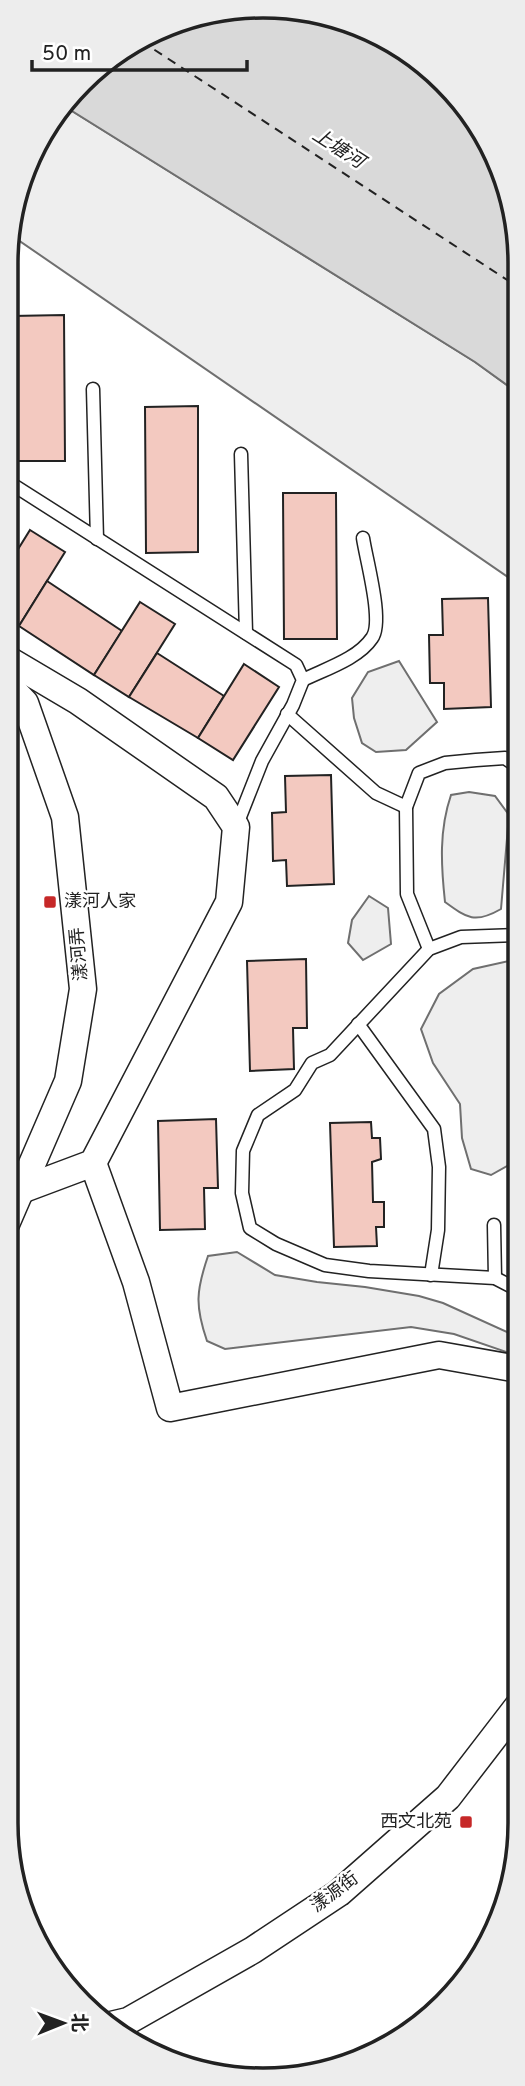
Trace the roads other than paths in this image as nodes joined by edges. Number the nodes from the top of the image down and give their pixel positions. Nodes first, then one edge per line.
1 (93, 389) dead end
2 (241, 454) dead end
3 (18, 488) edge
4 (97, 538) junction
5 (363, 538) dead end
6 (246, 633) junction
7 (18, 666) edge
8 (303, 680) junction
9 (18, 696) edge
10 (288, 714) junction
11 (508, 760) edge
12 (406, 807) junction
13 (236, 827) junction
14 (508, 935) edge
15 (429, 949) junction
16 (358, 1024) junction
17 (93, 1163) junction
18 (21, 1190) junction
19 (18, 1197) edge
20 (494, 1225) dead end
21 (431, 1275) junction
22 (495, 1278) junction
23 (508, 1285) edge
24 (508, 1367) edge
25 (508, 1718) edge
26 (120, 2023) edge

1 - 4 lane
2 - 6 lane
3 - 4 lane
4 - 6 lane
5 - 8 lane
6 - 8 lane
7 - 13 street
8 - 10 lane
9 - 18 street, 漾河弄
10 - 12 lane
10 - 13 lane
11 - 12 lane
12 - 15 lane
13 - 17 street
14 - 15 lane
15 - 16 lane
16 - 21 lane
16 - 21 lane
17 - 18 street
17 - 24 street
18 - 19 street, 漾河弄
20 - 22 lane
21 - 22 lane
22 - 23 lane
25 - 26 street, 漾源街

